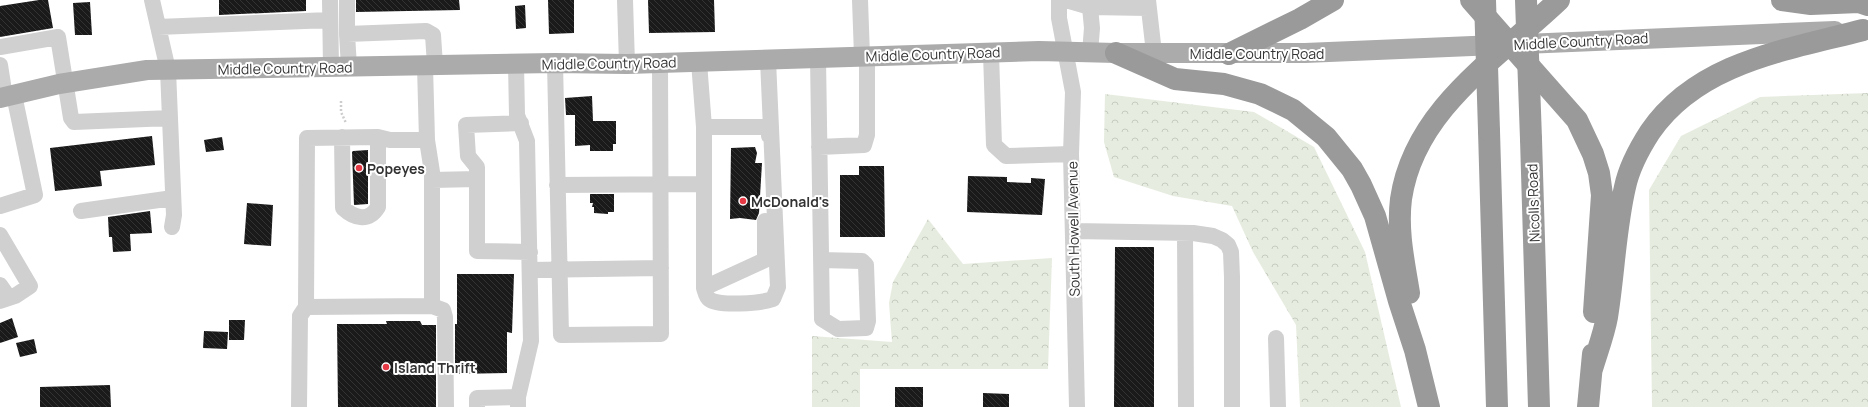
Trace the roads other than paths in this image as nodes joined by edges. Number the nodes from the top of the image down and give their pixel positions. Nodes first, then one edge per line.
1 (152, 0) edge
2 (330, 0) edge
3 (346, 0) edge
4 (625, 0) edge
5 (860, 0) edge
6 (1059, 0) edge
7 (1066, 0) edge
8 (1333, 0) edge
9 (1471, 0) edge
10 (1485, 0) edge
11 (1526, 0) edge
12 (1559, 0) edge
13 (1782, 0) edge
14 (1148, 4) edge
15 (1868, 5) edge
16 (1090, 7) junction
17 (330, 20) junction
18 (158, 26) junction
19 (1866, 30) edge
20 (348, 34) junction
21 (1509, 45) junction
22 (0, 47) edge
23 (991, 52) junction
24 (1066, 52) junction
25 (1090, 53) junction
26 (1116, 53) junction
27 (1154, 53) junction
28 (1229, 54) junction
29 (864, 56) junction
30 (818, 58) junction
31 (768, 60) junction
32 (699, 62) junction
33 (555, 63) junction
34 (660, 63) junction
35 (516, 64) junction
36 (627, 64) junction
37 (0, 66) edge
38 (430, 66) junction
39 (340, 68) junction
40 (168, 70) junction
41 (65, 83) junction
42 (6, 96) edge
43 (170, 118) junction
44 (521, 123) junction
45 (771, 127) junction
46 (704, 128) junction
47 (342, 137) junction
48 (378, 137) junction
49 (427, 140) junction
50 (820, 147) junction
51 (1072, 154) junction
52 (477, 179) junction
53 (432, 180) junction
54 (704, 184) junction
55 (558, 185) junction
56 (660, 185) junction
57 (174, 198) junction
58 (0, 206) edge
59 (81, 210) dead end
60 (172, 226) dead end
61 (1073, 231) junction
62 (1185, 233) junction
63 (0, 235) edge
64 (530, 252) junction
65 (821, 260) junction
66 (661, 268) junction
67 (559, 269) junction
68 (530, 270) junction
69 (0, 285) edge
70 (704, 288) junction
71 (5, 299) edge
72 (432, 306) junction
73 (306, 307) junction
74 (1276, 338) dead end
75 (1415, 350) junction
76 (1592, 369) junction
77 (518, 402) edge
78 (299, 407) edge
79 (446, 407) edge
80 (477, 407) edge
81 (1077, 407) edge
82 (1186, 407) edge
83 (1232, 407) edge
84 (1278, 407) edge
85 (1429, 407) edge
86 (1497, 407) edge
87 (1539, 407) edge
88 (1588, 407) edge

1 - 18 street
2 - 17 street
3 - 20 street
4 - 36 street
5 - 29 street
6 - 24 street, South Howell Avenue
7 - 16 street
8 - 28 highway
9 - 21 highway
10 - 86 highway, bridge
11 - 87 highway, Nicolls Road, bridge
12 - 21 highway
13 - 15 highway
14 - 16 street
14 - 27 street
16 - 25 street
17 - 18 street
17 - 39 street
18 - 40 street
19 - 21 main road, Middle Country Road
19 - 76 highway
20 - 38 street
20 - 39 street
21 - 28 main road, Middle Country Road
21 - 75 highway
21 - 76 highway
22 - 41 street
23 - 24 main road, Middle Country Road
23 - 29 main road, Middle Country Road
23 - 51 street
24 - 25 main road, Middle Country Road
24 - 51 street, South Howell Avenue
25 - 26 main road, Middle Country Road
26 - 27 main road, Middle Country Road
26 - 75 highway
27 - 28 main road, Middle Country Road
29 - 30 main road, Middle Country Road
29 - 50 street
30 - 31 main road, Middle Country Road
30 - 50 street
31 - 32 main road, Middle Country Road
31 - 45 street
32 - 34 main road, Middle Country Road
32 - 46 street
33 - 35 main road, Middle Country Road
33 - 36 main road, Middle Country Road
33 - 55 street
34 - 36 main road, Middle Country Road
34 - 56 street
35 - 38 main road, Middle Country Road
35 - 44 street
37 - 42 street
38 - 39 main road, Middle Country Road
38 - 49 street
39 - 40 main road, Middle Country Road
40 - 41 main road, Middle Country Road
40 - 43 street
41 - 42 main road, Middle Country Road
41 - 43 street
42 - 58 street
43 - 57 street
44 - 52 street
44 - 64 street
45 - 46 street
45 - 70 street
45 - 70 street
46 - 54 street
47 - 48 street
47 - 48 street
47 - 73 street
48 - 49 street
49 - 53 street
50 - 65 street
51 - 61 street, South Howell Avenue
52 - 53 street
52 - 64 street
53 - 72 street
54 - 56 street
54 - 70 street
55 - 56 street
55 - 67 street
56 - 66 street
57 - 59 street
57 - 60 street
61 - 62 street
61 - 81 street, South Howell Avenue
62 - 82 street
62 - 83 street
63 - 71 street
64 - 68 street
65 - 65 street
66 - 67 street
66 - 67 street
67 - 68 street
68 - 77 street
69 - 71 street
72 - 73 street
72 - 79 street
73 - 78 street
74 - 84 street
75 - 85 highway
76 - 88 highway
77 - 80 street

